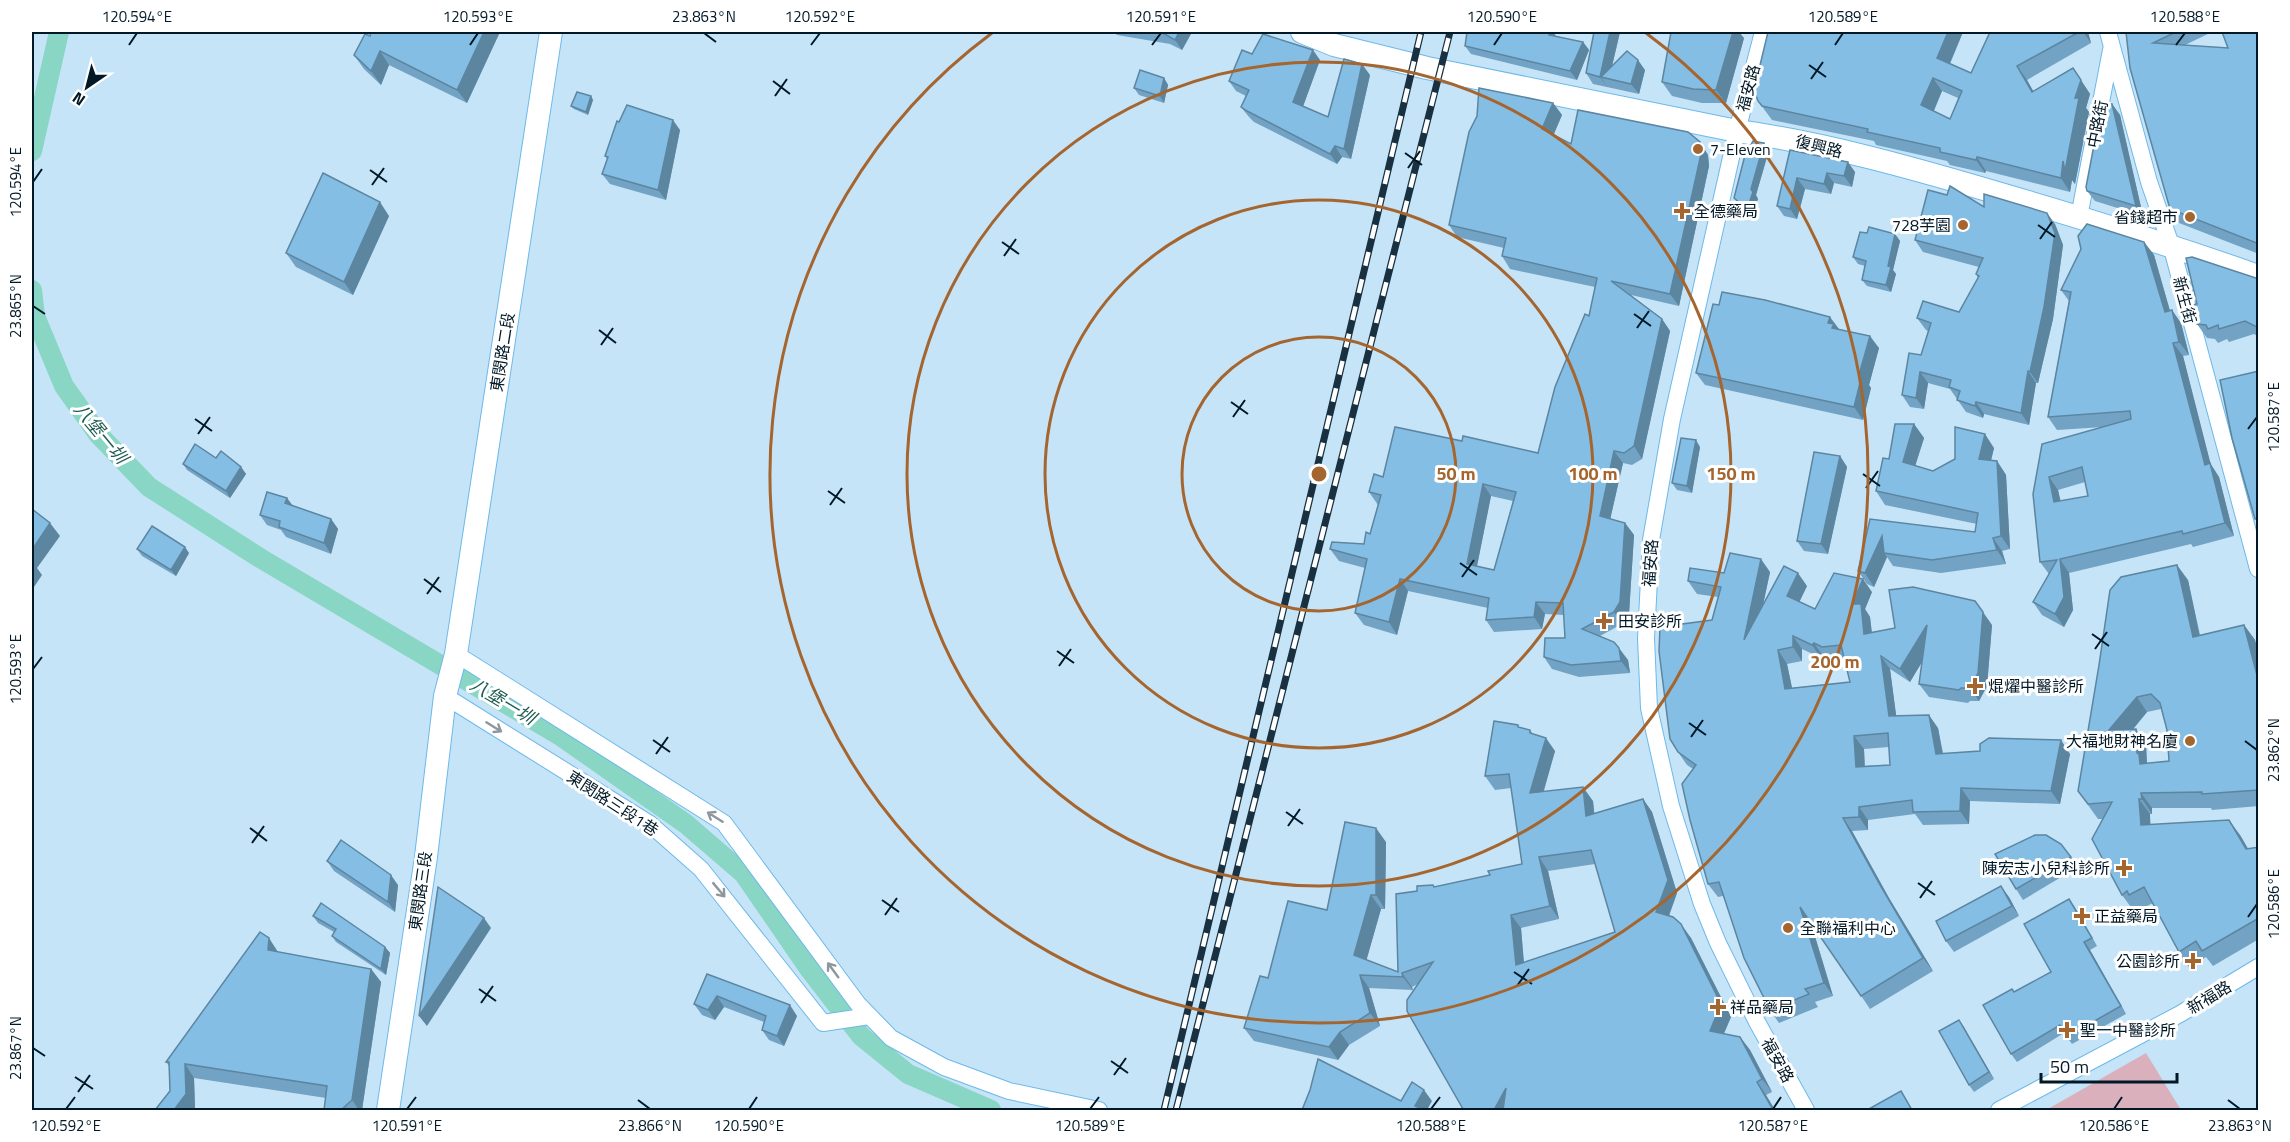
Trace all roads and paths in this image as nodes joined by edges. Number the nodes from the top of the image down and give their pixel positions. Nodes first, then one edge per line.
1 (552, 32) edge
2 (1302, 32) edge
3 (1763, 32) edge
4 (2111, 37) edge
5 (1737, 131) junction
6 (2079, 217) junction
7 (2170, 245) junction
8 (2259, 276) edge
9 (2259, 569) edge
10 (454, 663) junction
11 (445, 696) junction
12 (2259, 967) edge
13 (869, 1016) junction
14 (388, 1110) edge
15 (1099, 1110) edge
16 (1806, 1110) edge
17 (1999, 1110) edge

1 - 10 main road, 東閔路二段
2 - 5 main road, 復興路
3 - 5 street, 福安路
4 - 6 street, 中路街
4 - 7 street, 新生街
5 - 6 main road, 復興路
5 - 16 street, 福安路
6 - 7 main road, 復興路
7 - 8 main road, 復興路
7 - 9 street, 新生街
10 - 11 main road, 東閔路三段
13 -> 10 street
11 -> 13 street, 東閔路三段1巷
11 - 14 main road, 東閔路三段
12 - 17 street, 新福路
13 - 15 street

